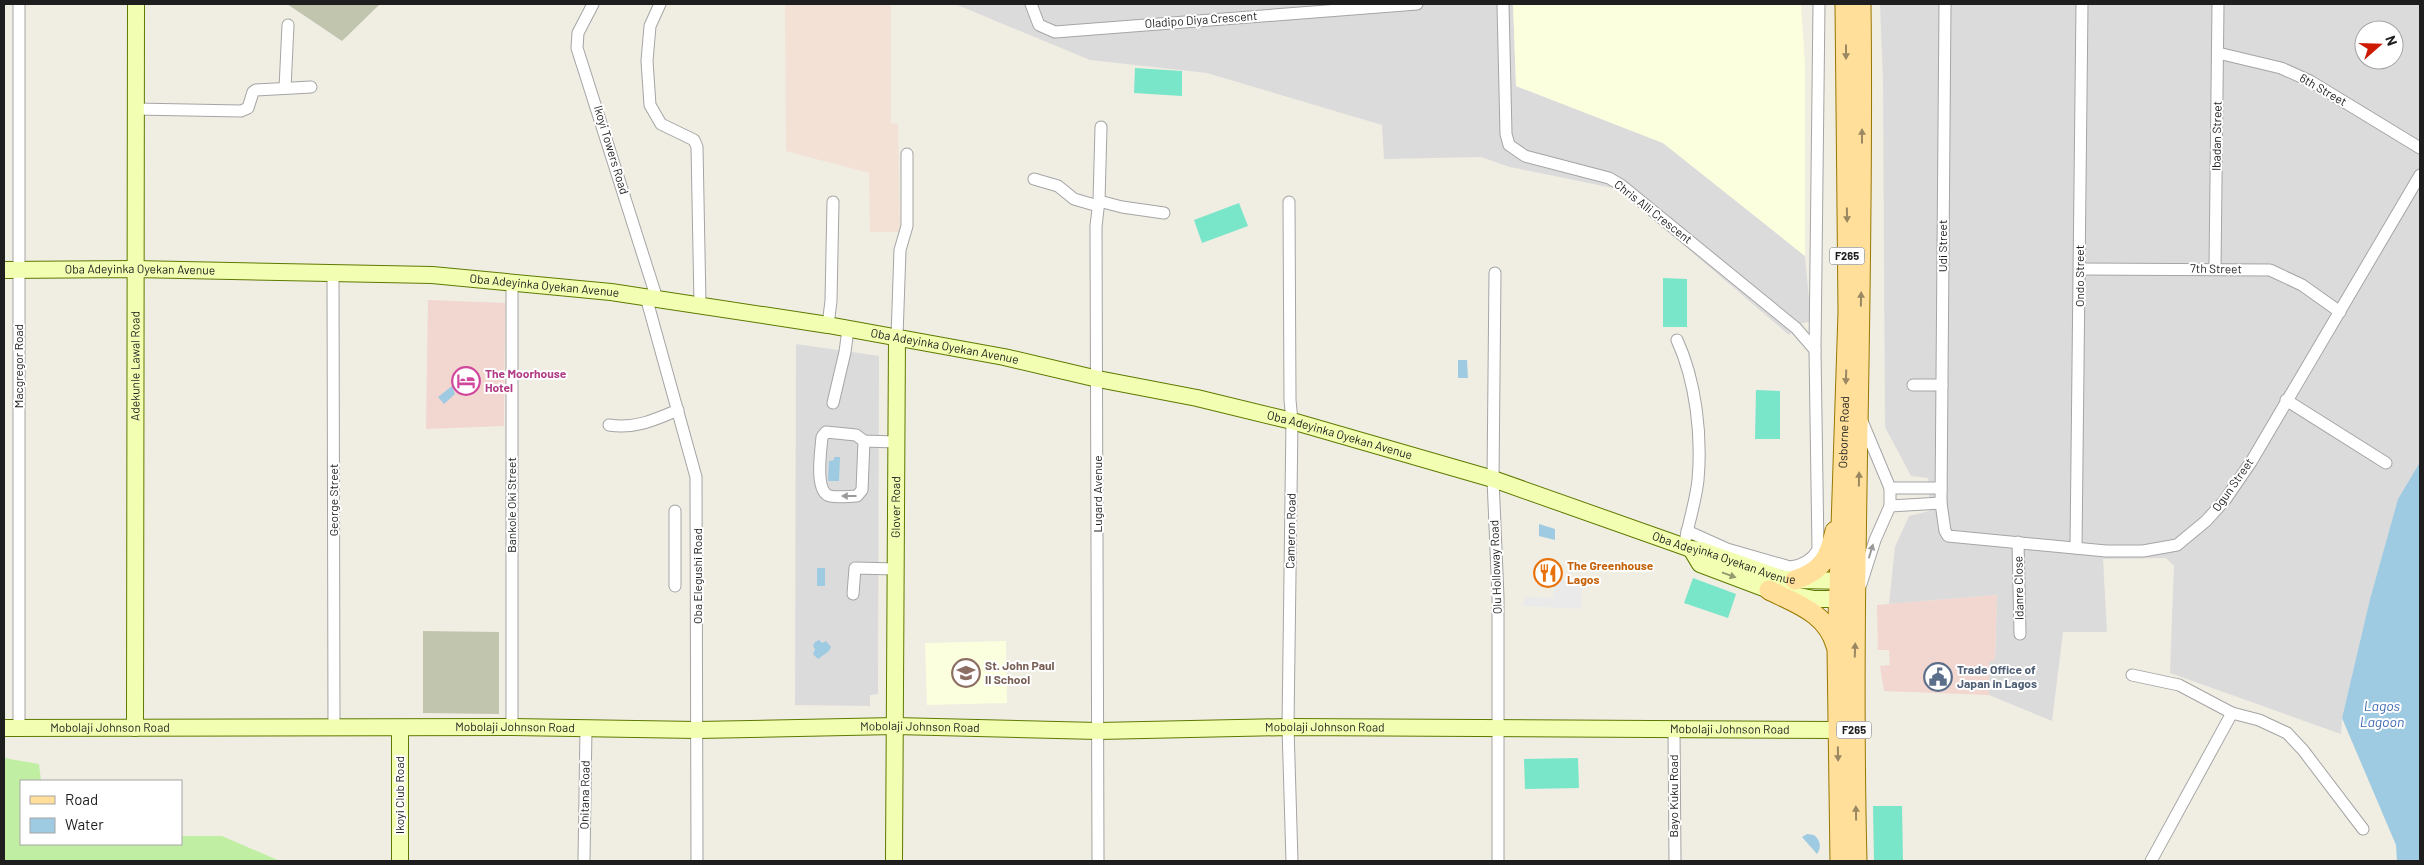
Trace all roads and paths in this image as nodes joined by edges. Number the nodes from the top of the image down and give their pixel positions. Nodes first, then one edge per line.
1 (19, 4) edge
2 (136, 4) edge
3 (593, 4) edge
4 (660, 4) edge
5 (1031, 4) edge
6 (1417, 4) edge
7 (1503, 4) edge
8 (1819, 4) edge
9 (1845, 4) edge
10 (1861, 4) edge
11 (1945, 4) edge
12 (2082, 4) edge
13 (2218, 4) edge
14 (288, 25) dead end
15 (2218, 53) junction
16 (311, 87) dead end
17 (285, 88) junction
18 (135, 109) junction
19 (1101, 127) dead end
20 (2420, 148) edge
21 (907, 154) dead end
22 (2420, 176) edge
23 (1034, 179) dead end
24 (833, 202) dead end
25 (1289, 202) dead end
26 (1098, 204) junction
27 (1164, 213) dead end
28 (134, 269) junction
29 (2080, 269) junction
30 (2215, 269) junction
31 (11, 270) edge
32 (333, 273) junction
33 (1494, 273) dead end
34 (512, 284) junction
35 (652, 298) junction
36 (700, 304) junction
37 (2340, 312) junction
38 (828, 325) junction
39 (848, 329) junction
40 (897, 337) junction
41 (1677, 340) dead end
42 (1815, 350) junction
43 (1098, 379) junction
44 (1913, 385) dead end
45 (1942, 385) junction
46 (2286, 400) junction
47 (833, 403) dead end
48 (678, 410) junction
49 (1860, 418) junction
50 (1292, 421) junction
51 (609, 425) dead end
52 (864, 440) junction
53 (896, 442) junction
54 (2386, 463) dead end
55 (1493, 479) junction
56 (1890, 488) junction
57 (1941, 488) junction
58 (1941, 503) junction
59 (1890, 506) junction
60 (1841, 508) junction
61 (675, 511) dead end
62 (1687, 542) junction
63 (2018, 542) junction
64 (698, 548) junction
65 (2076, 548) junction
66 (675, 549) junction
67 (896, 569) junction
68 (1795, 580) junction
69 (675, 586) dead end
70 (1769, 590) junction
71 (1848, 590) junction
72 (853, 594) dead end
73 (2020, 634) dead end
74 (1837, 649) junction
75 (2132, 675) dead end
76 (2232, 713) junction
77 (895, 726) junction
78 (334, 727) junction
79 (512, 727) junction
80 (1288, 727) junction
81 (1499, 727) junction
82 (11, 728) edge
83 (135, 728) junction
84 (400, 728) junction
85 (586, 728) junction
86 (697, 730) junction
87 (1674, 730) junction
88 (1837, 730) junction
89 (1098, 731) junction
90 (2363, 829) dead end
91 (400, 861) edge
92 (584, 861) edge
93 (697, 861) edge
94 (894, 861) edge
95 (1098, 861) edge
96 (1292, 861) edge
97 (1498, 861) edge
98 (1674, 861) edge
99 (1840, 861) edge
100 (1857, 861) edge
101 (2152, 861) edge

1 - 31 street, Macgregor Road
2 - 18 main road, Adekunle Lawal Road
3 - 35 street, Ikoyi Towers Road
4 - 36 street
5 - 6 street, Oladipo Diya Crescent
7 - 42 street, Chris Alli Crescent
8 - 42 street
9 -> 60 main road, Osborne Road / F265
49 -> 10 main road, Osborne Road / F265
11 - 45 street, Udi Street
12 - 29 street, Ondo Street
13 - 15 street, Ibadan Street
14 - 17 street
15 - 20 street, 6th Street
15 - 30 street, Ibadan Street
16 - 17 street
17 - 18 street
18 - 28 main road, Adekunle Lawal Road
19 - 26 street, Lugard Avenue
21 - 40 street, Glover Road
22 - 37 street, Ogun Street
23 - 26 street
24 - 38 street
25 - 50 street, Cameron Road
26 - 27 street
26 - 43 street, Lugard Avenue
28 - 31 main road, Oba Adeyinka Oyekan Avenue
28 - 32 main road, Oba Adeyinka Oyekan Avenue
28 - 83 main road, Adekunle Lawal Road
29 - 30 street, 7th Street
29 - 65 street, Ondo Street
30 - 37 street, 7th Street
31 - 82 street, Macgregor Road
32 - 34 main road, Oba Adeyinka Oyekan Avenue
32 - 78 street, George Street
33 - 55 street, Olu Holloway Road
34 - 35 main road, Oba Adeyinka Oyekan Avenue
34 - 79 street, Bankole Oki Street
35 - 36 main road, Oba Adeyinka Oyekan Avenue
35 - 48 street, Oba Elegushi Road
36 - 38 main road, Oba Adeyinka Oyekan Avenue
37 - 46 street, Ogun Street
38 - 39 main road, Oba Adeyinka Oyekan Avenue
39 - 40 main road, Oba Adeyinka Oyekan Avenue
39 - 47 street
40 - 43 main road, Oba Adeyinka Oyekan Avenue
40 - 53 main road, Glover Road
41 - 62 street
42 - 62 street
43 - 50 main road, Oba Adeyinka Oyekan Avenue
43 - 89 street, Lugard Avenue
44 - 45 street
45 - 57 street, Udi Street
46 - 54 street
46 - 65 street, Ogun Street
48 - 51 street
48 - 64 street, Oba Elegushi Road
49 - 56 street
71 -> 49 main road, Osborne Road / F265
50 - 55 main road, Oba Adeyinka Oyekan Avenue
50 - 80 street, Cameron Road
52 -> 52 street
52 - 53 street
53 - 67 main road, Glover Road
55 - 62 main road, Oba Adeyinka Oyekan Avenue
55 - 81 street, Olu Holloway Road
56 - 57 street
56 - 59 street
57 - 58 street, Ogun Street
58 - 59 street
58 - 63 street, Ogun Street
71 -> 59 street
60 - 68 main road
60 - 71 main road, Osborne Road / F265
61 - 66 street
62 - 68 main road, Oba Adeyinka Oyekan Avenue
62 -> 70 main road
63 - 65 street, Ogun Street
63 - 73 street, Idanre Close
64 - 66 street
64 - 86 street, Oba Elegushi Road
66 - 69 street
67 - 72 street
67 - 77 main road, Glover Road
68 - 71 main road, Oba Adeyinka Oyekan Avenue
70 - 71 main road
70 - 74 main road
71 - 74 main road, Osborne Road / F265
100 -> 71 main road, Osborne Road / F265
74 - 88 main road, Osborne Road / F265
75 - 76 street
76 - 90 street
76 - 101 street
77 - 86 main road, Mobolaji Johnson Road
77 - 89 main road, Mobolaji Johnson Road
77 - 94 main road, Glover Road
78 - 83 main road, Mobolaji Johnson Road
78 - 84 main road, Mobolaji Johnson Road
79 - 84 main road, Mobolaji Johnson Road
79 - 85 main road, Mobolaji Johnson Road
80 - 81 main road, Mobolaji Johnson Road
80 - 89 main road, Mobolaji Johnson Road
80 - 96 street, Cameron Road
81 - 87 main road, Mobolaji Johnson Road
81 - 97 street, Olu Holloway Road
82 - 83 main road, Mobolaji Johnson Road
84 - 91 main road, Ikoyi Club Road
85 - 86 main road, Mobolaji Johnson Road
85 - 92 street, Onitana Road
86 - 93 street, Oba Elegushi Road
87 - 88 main road, Mobolaji Johnson Road
87 - 98 street, Bayo Kuku Road
88 -> 99 main road, Osborne Road / F265
89 - 95 street, Lugard Avenue

